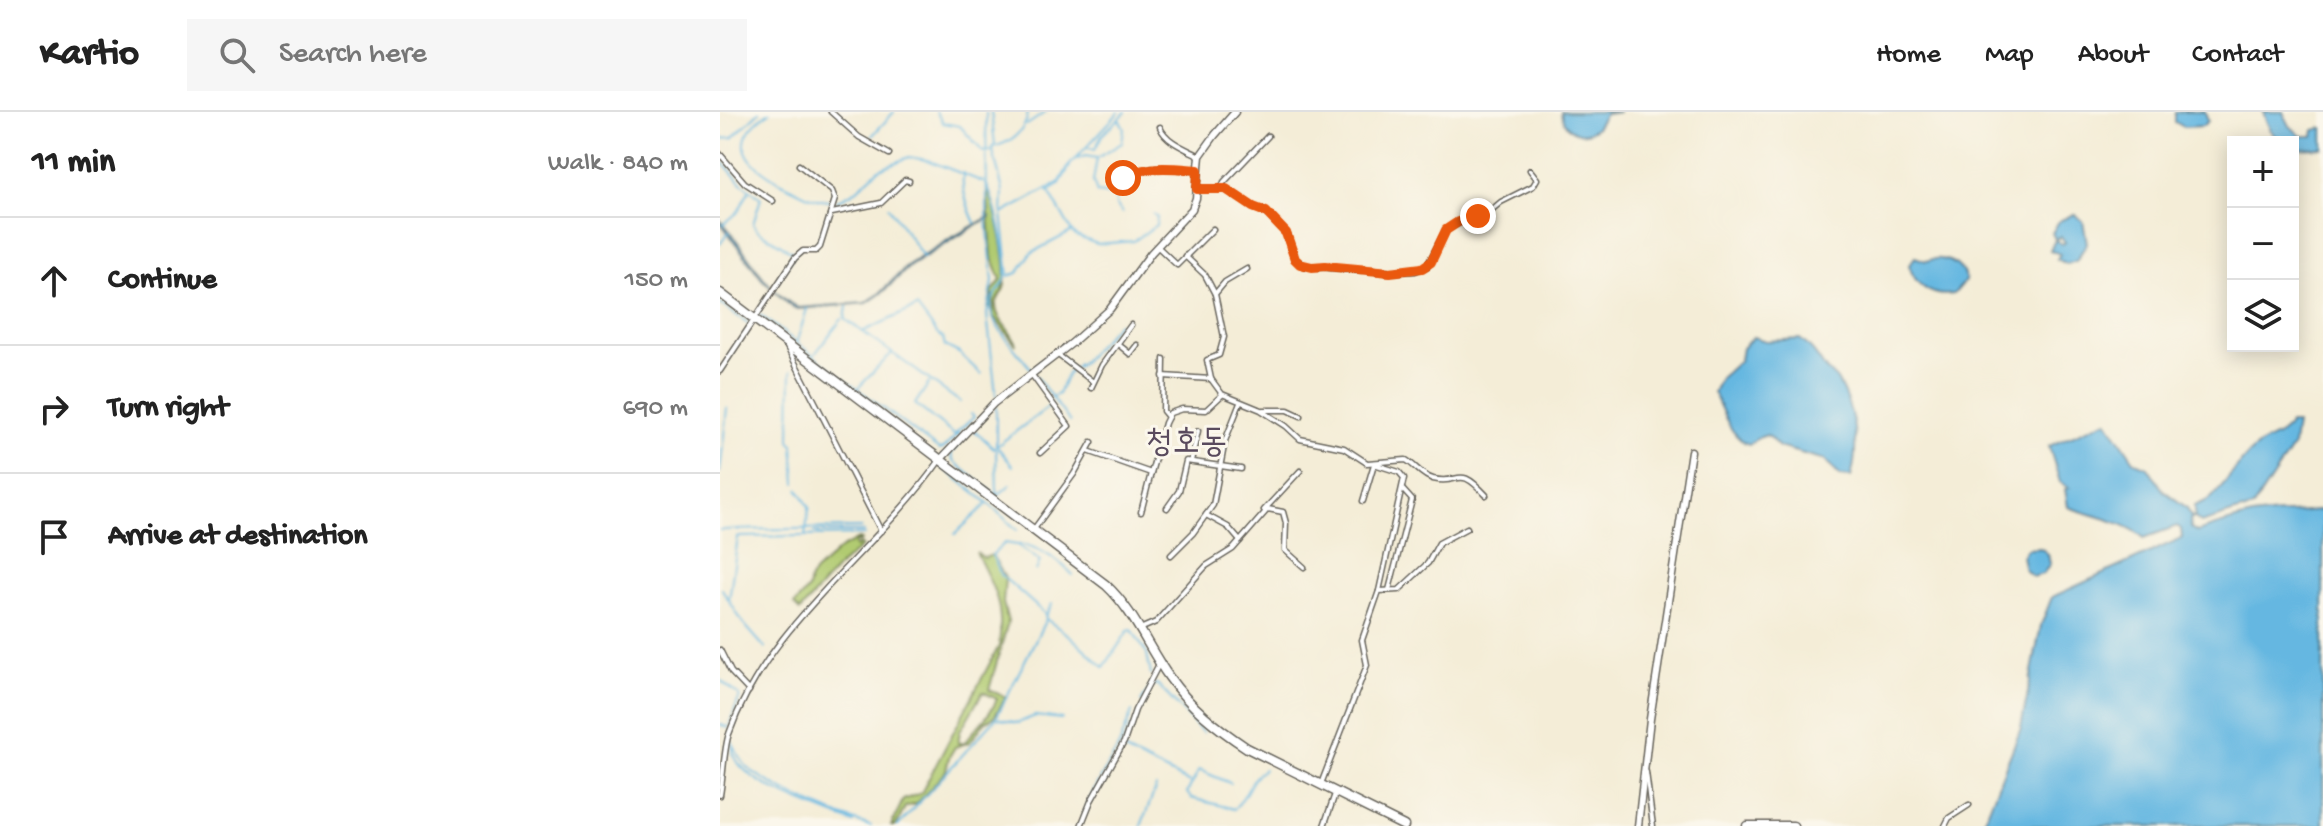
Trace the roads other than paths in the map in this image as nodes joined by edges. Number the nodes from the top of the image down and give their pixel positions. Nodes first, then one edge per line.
1 (831, 112) edge
2 (1231, 114) edge
3 (1160, 127) dead end
4 (1268, 136) dead end
5 (720, 154) edge
6 (889, 154) dead end
7 (1200, 156) junction
8 (799, 165) dead end
9 (1198, 170) junction
10 (1530, 170) dead end
11 (1127, 176) junction
12 (1120, 179) dead end
13 (909, 181) dead end
14 (1124, 187) dead end
15 (1197, 189) junction
16 (1221, 189) junction
17 (773, 201) dead end
18 (832, 213) junction
19 (1213, 229) dead end
20 (1158, 247) junction
21 (1185, 256) junction
22 (1247, 269) dead end
23 (720, 293) edge
24 (1215, 294) junction
25 (754, 319) junction
26 (1131, 325) dead end
27 (785, 342) junction
28 (1118, 344) junction
29 (1137, 345) dead end
30 (1058, 355) junction
31 (1164, 359) dead end
32 (720, 371) edge
33 (1032, 375) junction
34 (1163, 376) junction
35 (1211, 379) junction
36 (1092, 381) junction
37 (1091, 388) dead end
38 (1222, 394) junction
39 (1240, 403) junction
40 (1261, 410) junction
41 (1301, 416) dead end
42 (1168, 417) junction
43 (1198, 431) dead end
44 (1092, 442) dead end
45 (1088, 451) junction
46 (1691, 451) dead end
47 (1040, 453) dead end
48 (941, 459) junction
49 (1191, 461) junction
50 (1374, 464) junction
51 (1220, 466) junction
52 (1241, 469) dead end
53 (1300, 471) dead end
54 (1151, 473) junction
55 (1403, 490) junction
56 (1486, 495) dead end
57 (1363, 501) dead end
58 (1167, 508) dead end
59 (1141, 512) dead end
60 (1263, 512) junction
61 (1206, 515) junction
62 (1467, 528) dead end
63 (881, 531) junction
64 (1033, 531) junction
65 (1240, 541) junction
66 (1171, 555) dead end
67 (1304, 567) dead end
68 (1389, 590) junction
69 (1379, 591) junction
70 (1140, 629) junction
71 (720, 650) edge
72 (1160, 662) junction
73 (749, 691) junction
74 (1645, 766) junction
75 (1321, 784) junction
76 (1336, 792) junction
77 (720, 795) edge
78 (1969, 805) dead end
79 (1081, 826) edge
80 (1324, 826) edge
81 (1404, 826) edge
82 (1638, 826) edge
83 (1653, 826) edge
84 (1747, 826) edge
85 (1793, 826) edge
86 (1945, 826) edge

1 - 6 street
2 - 7 street
3 - 7 street
4 - 16 street
5 - 17 street
7 - 9 street
8 - 18 street
9 - 11 street
9 - 15 street
10 - 16 street
11 - 12 street
11 - 14 street
13 - 18 street
15 - 16 street
15 - 20 street
18 - 25 street
19 - 21 street
20 - 21 street
20 - 30 street
21 - 24 street
22 - 24 street
23 - 25 main road
24 - 35 street
25 - 27 main road
25 - 32 street
26 - 28 street
27 - 48 main road
27 - 63 street
28 - 29 street
28 - 36 street
30 - 33 street
30 - 36 street
31 - 34 street
33 - 47 street
33 - 48 street
34 - 35 street
34 - 42 street
35 - 38 street
36 - 37 street
38 - 39 street
38 - 42 street
39 - 40 street
39 - 51 street
40 - 41 street
40 - 50 street
42 - 54 street
43 - 49 street
44 - 45 street
45 - 54 street
45 - 64 street
46 - 74 street
48 - 63 street
48 - 64 main road
49 - 51 street
49 - 58 street
50 - 55 street
50 - 56 street
50 - 57 street
51 - 52 street
51 - 61 street
53 - 60 street
54 - 59 street
55 - 68 street
55 - 69 street
60 - 65 street
60 - 67 street
61 - 65 street
61 - 66 street
62 - 68 street
63 - 73 street
64 - 70 main road
65 - 70 street
68 - 69 street
69 - 75 street
70 - 72 main road
71 - 73 street
72 - 75 main road
72 - 79 street
73 - 77 street
74 - 82 street
74 - 83 street
75 - 76 main road
76 - 80 street
76 - 81 main road
78 - 86 street
84 - 85 main road

